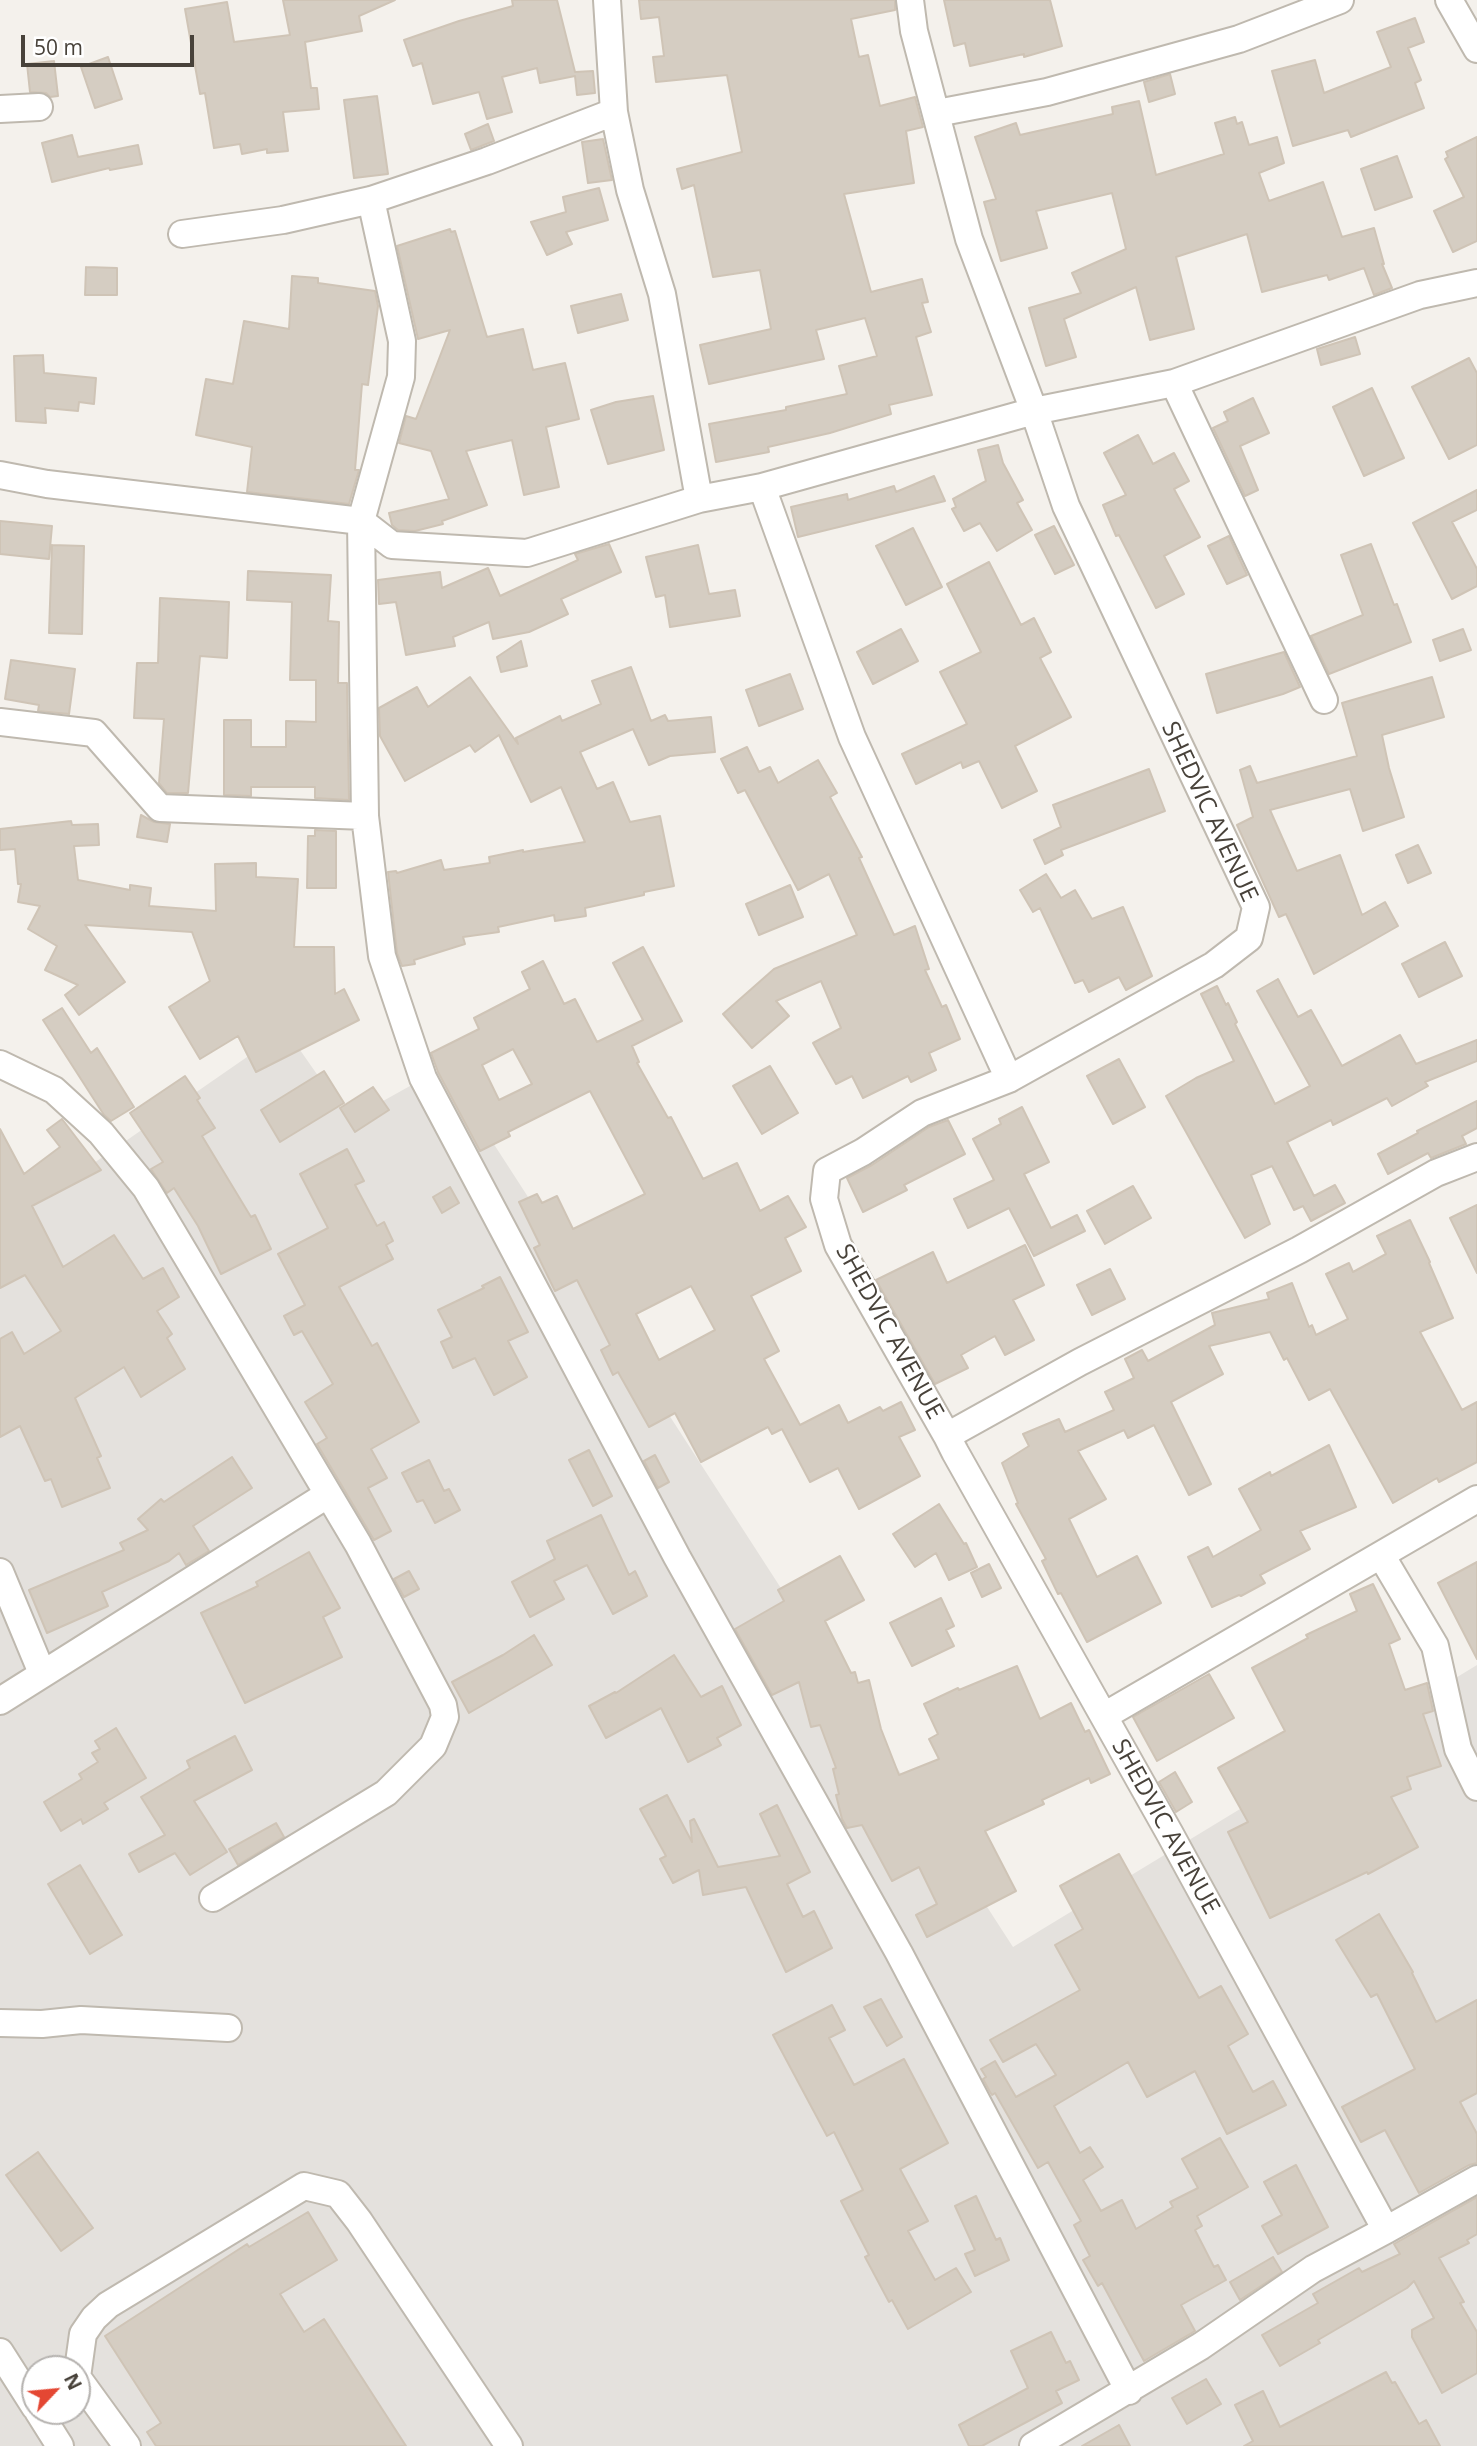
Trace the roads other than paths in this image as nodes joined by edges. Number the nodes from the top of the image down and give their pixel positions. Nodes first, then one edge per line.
1 (607, 0) edge
2 (910, 0) edge
3 (1340, 0) edge
4 (1449, 0) edge
5 (1477, 49) edge
6 (39, 107) dead end
7 (0, 109) edge
8 (614, 112) junction
9 (937, 113) junction
10 (371, 200) junction
11 (182, 234) dead end
12 (1477, 284) edge
13 (1174, 383) junction
14 (1034, 411) junction
15 (0, 475) edge
16 (762, 487) junction
17 (698, 499) junction
18 (361, 521) junction
19 (1324, 700) dead end
20 (0, 722) edge
21 (365, 817) junction
22 (0, 1064) edge
23 (1009, 1079) junction
24 (1477, 1157) edge
25 (947, 1436) junction
26 (327, 1495) junction
27 (1477, 1499) edge
28 (1381, 1555) junction
29 (0, 1572) edge
30 (42, 1673) junction
31 (0, 1701) edge
32 (1104, 1716) junction
33 (1477, 1787) edge
34 (213, 1898) dead end
35 (0, 2023) edge
36 (228, 2028) dead end
37 (1477, 2179) edge
38 (1387, 2230) junction
39 (0, 2352) edge
40 (80, 2355) edge
41 (21, 2385) edge
42 (1129, 2391) junction
43 (91, 2396) edge
44 (47, 2425) edge
45 (60, 2446) edge
46 (127, 2446) edge
47 (509, 2446) edge
48 (1033, 2446) edge

1 - 8 street
2 - 9 street, SHEDVIC AVENUE
3 - 9 street
4 - 5 street
6 - 7 street
8 - 10 street
8 - 17 street
9 - 14 street, SHEDVIC AVENUE
10 - 11 street
10 - 18 street
12 - 13 street
13 - 14 street
13 - 19 street
14 - 16 street
14 - 23 street, SHEDVIC AVENUE
15 - 18 street
16 - 17 street
16 - 23 street
17 - 18 street
18 - 21 street
20 - 21 street
21 - 42 street
22 - 26 street
23 - 25 street, SHEDVIC AVENUE
24 - 25 street
25 - 32 street, SHEDVIC AVENUE
26 - 30 street
26 - 34 street
27 - 28 street
28 - 32 street
28 - 33 street
29 - 30 street
30 - 31 street
32 - 38 street, SHEDVIC AVENUE
35 - 36 street
37 - 38 street
38 - 42 street
39 - 41 street
40 - 47 street
42 - 48 street
43 - 46 street
44 - 45 street

